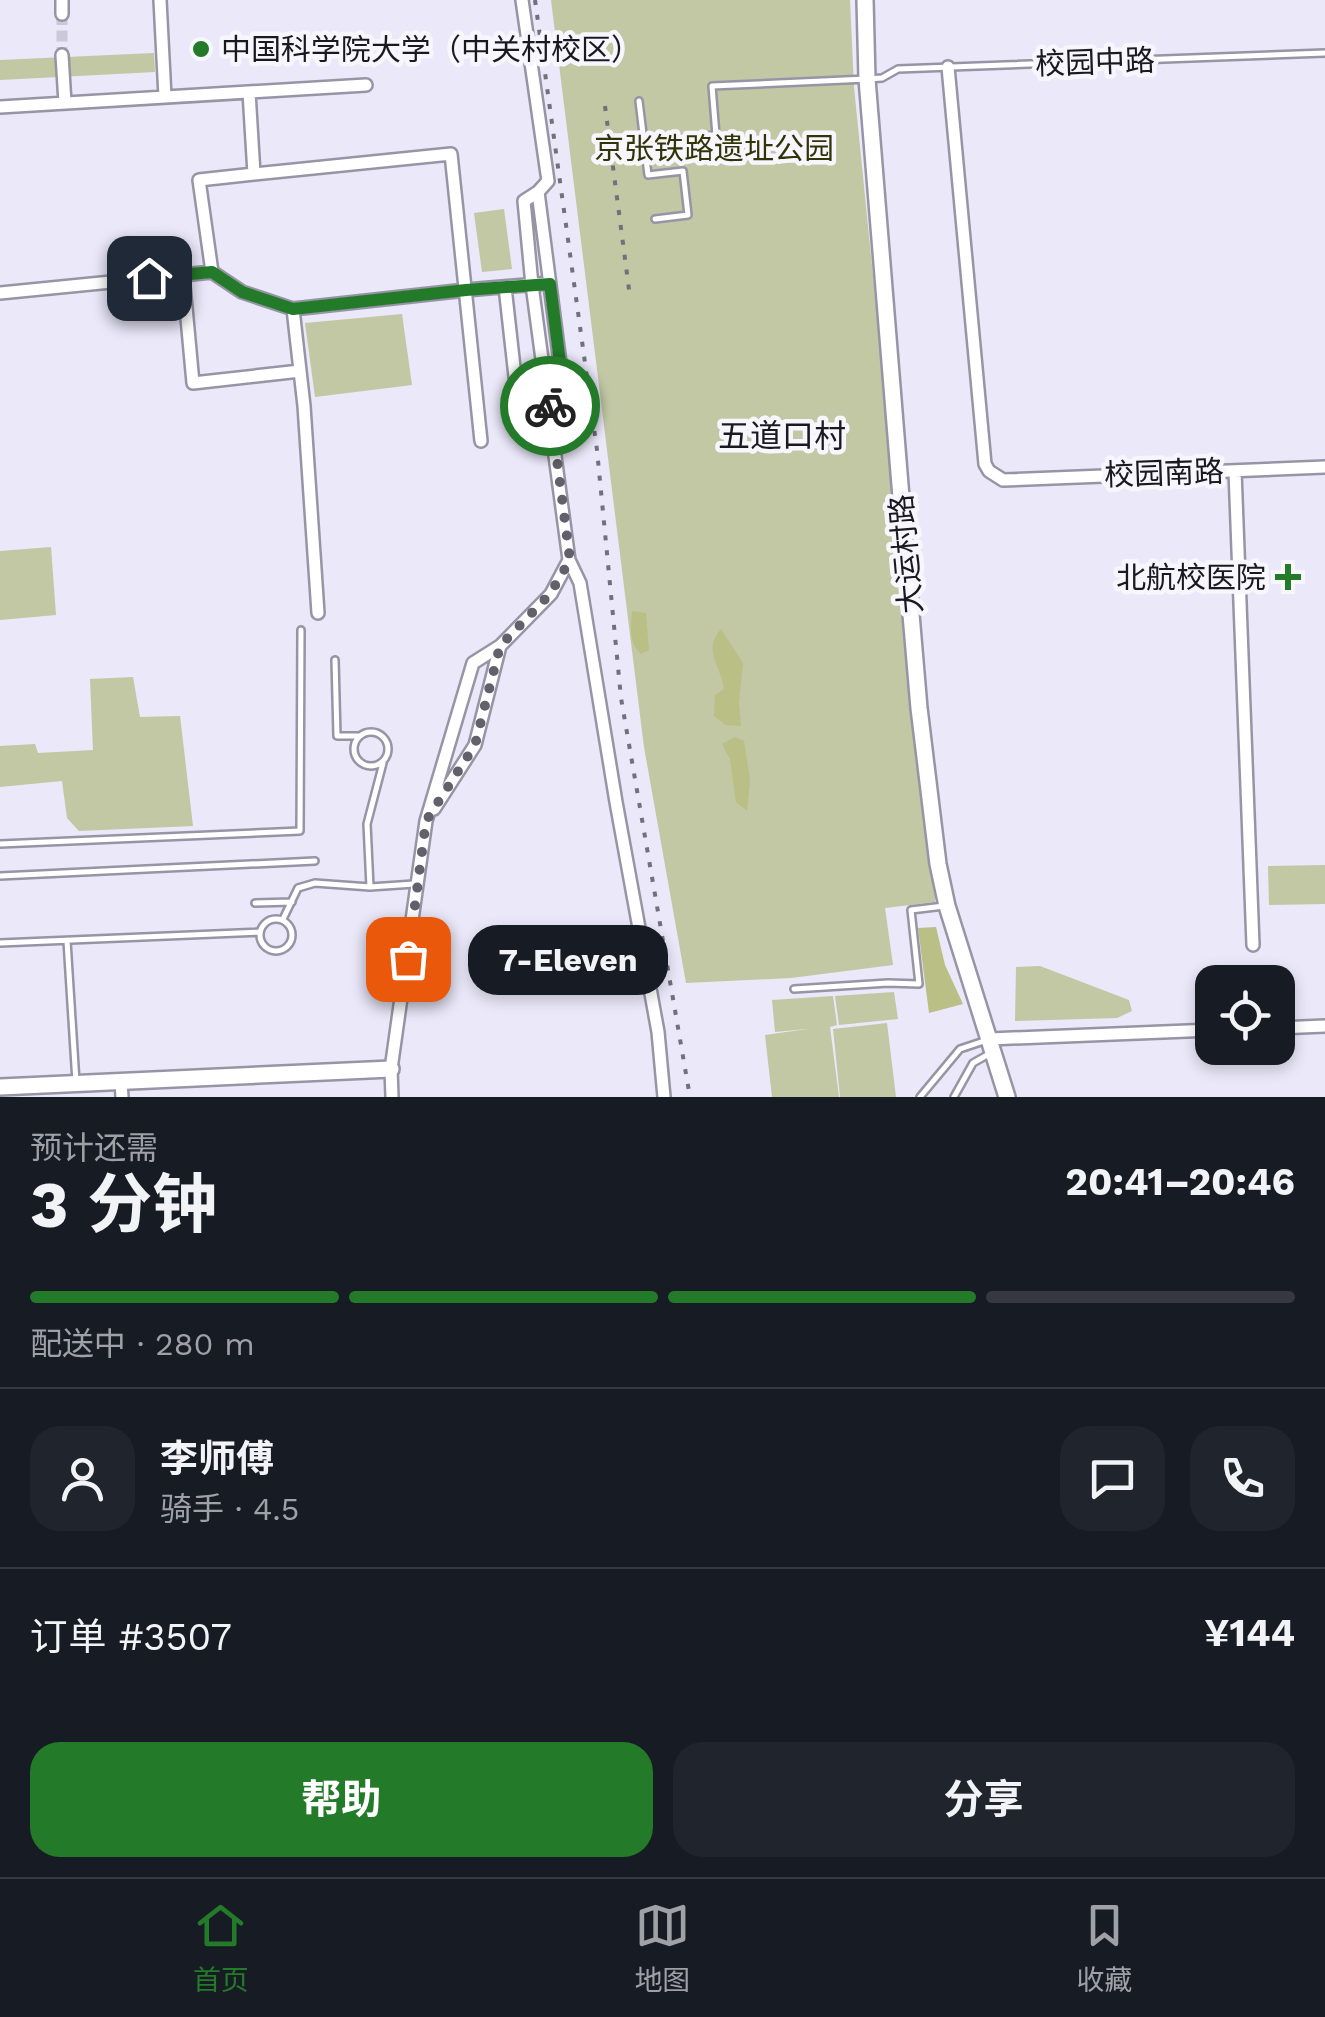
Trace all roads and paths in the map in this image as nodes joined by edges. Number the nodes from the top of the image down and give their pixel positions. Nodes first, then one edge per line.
1 (62, 0) edge
2 (160, 0) edge
3 (522, 0) edge
4 (865, 0) edge
5 (62, 14) tunnel mouth
6 (1325, 53) edge
7 (62, 55) tunnel mouth
8 (948, 67) junction
9 (867, 79) junction
10 (366, 86) dead end
11 (248, 92) junction
12 (165, 97) junction
13 (639, 101) dead end
14 (65, 103) junction
15 (0, 107) edge
16 (644, 143) junction
17 (254, 174) junction
18 (538, 192) junction
19 (656, 219) dead end
20 (212, 272) junction
21 (183, 275) junction
22 (550, 284) junction
23 (532, 285) junction
24 (505, 287) junction
25 (466, 290) junction
26 (0, 293) edge
27 (293, 309) junction
28 (300, 371) junction
29 (548, 394) junction
30 (520, 421) dead end
31 (482, 441) dead end
32 (1325, 467) edge
33 (1234, 471) junction
34 (570, 560) junction
35 (318, 614) dead end
36 (301, 630) dead end
37 (500, 646) junction
38 (335, 660) dead end
39 (360, 736) junction
40 (383, 764) junction
41 (426, 821) junction
42 (0, 844) edge
43 (316, 861) dead end
44 (0, 876) edge
45 (417, 883) junction
46 (370, 887) junction
47 (292, 902) junction
48 (255, 903) dead end
49 (947, 906) junction
50 (283, 919) junction
51 (260, 932) junction
52 (67, 940) junction
53 (0, 943) edge
54 (1253, 945) dead end
55 (887, 974) dead end
56 (888, 983) junction
57 (794, 989) dead end
58 (1325, 1026) edge
59 (1295, 1027) edge
60 (1195, 1031) edge
61 (992, 1046) junction
62 (391, 1070) junction
63 (76, 1084) junction
64 (0, 1087) edge
65 (122, 1089) edge
66 (392, 1097) edge
67 (664, 1097) edge
68 (920, 1097) edge
69 (954, 1097) edge
70 (1007, 1097) edge

1 - 5 street
2 - 12 street
3 - 18 street
4 - 9 street, 大运村路
6 - 8 lane, 校园中路
7 - 14 street
8 - 9 lane, 校园中路
8 - 33 street, 校园南路
9 - 16 lane, 校园中路
9 - 49 street, 大运村路
10 - 11 street
11 - 12 street
11 - 17 street
12 - 14 street
13 - 16 lane
14 - 15 street
16 - 19 lane
17 - 20 street
17 - 25 street
18 - 22 street
18 - 23 street
20 - 21 street
20 - 27 street
21 - 26 street
21 - 28 street
22 - 23 street
22 - 29 street
23 - 24 street
23 - 29 street
24 - 25 street
24 - 30 street
25 - 27 street
25 - 31 street
27 - 28 street
28 - 35 street
29 - 34 street
32 - 33 street, 校园南路
33 - 54 street
34 - 37 street
34 - 67 street
36 - 42 lane
37 - 41 street
37 - 41 street
38 - 39 lane
39 - 40 lane
39 - 40 lane
40 - 46 lane
41 - 45 street
43 - 44 lane
45 - 46 lane
45 - 62 street
46 - 47 lane
47 - 48 lane
47 - 50 lane
49 - 56 lane
49 - 61 street, 大运村路
50 - 51 lane
50 - 51 lane
51 - 52 lane
52 - 53 lane
52 - 63 lane
55 - 56 lane
56 - 57 lane
58 - 59 street
60 - 61 street
61 - 68 lane
61 - 69 lane
61 - 70 street, 大运村路
62 - 65 street
62 - 66 street
63 - 64 street
63 - 65 street

